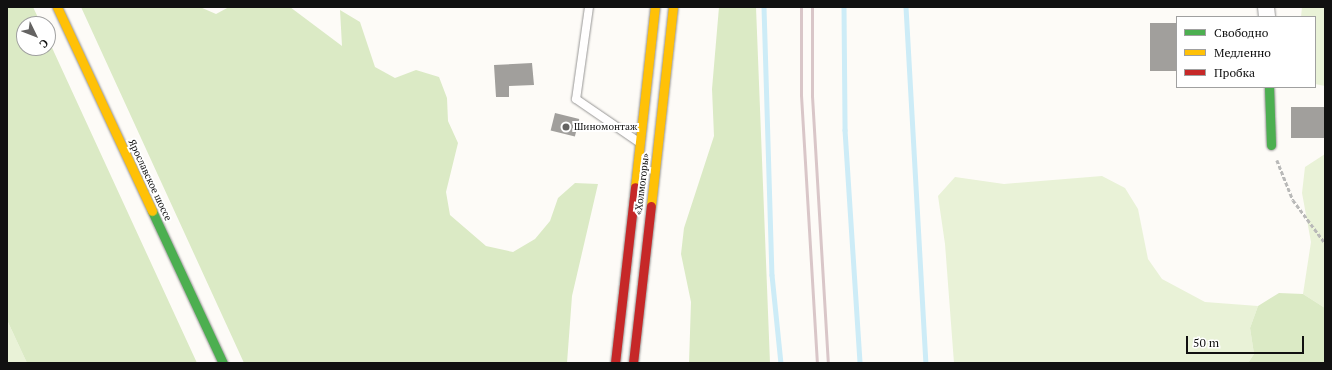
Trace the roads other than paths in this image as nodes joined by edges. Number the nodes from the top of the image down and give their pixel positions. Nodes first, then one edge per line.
1 (57, 7) edge
2 (589, 7) edge
3 (655, 7) edge
4 (673, 7) edge
5 (1269, 88) edge
6 (641, 143) junction
7 (1271, 145) road end
8 (223, 363) edge
9 (615, 363) edge
10 (632, 363) edge

1 - 8 main road, Ярославское шоссе
2 - 6 lane
3 - 6 main road, «Холмогоры»
4 - 10 main road, «Холмогоры»
5 - 7 main road
6 - 9 main road, «Холмогоры»

